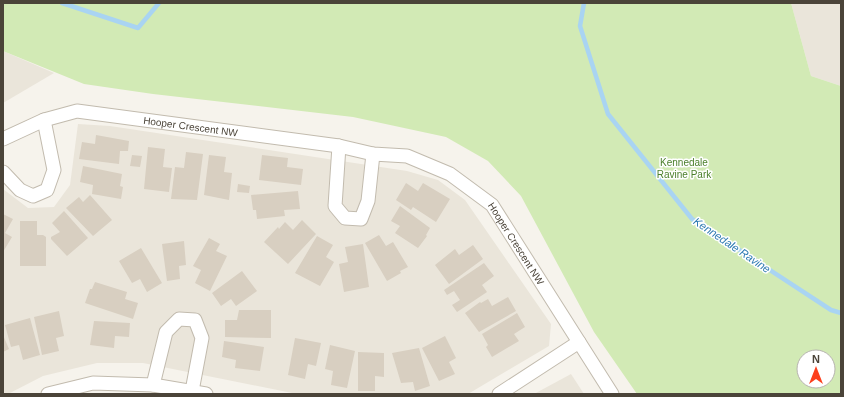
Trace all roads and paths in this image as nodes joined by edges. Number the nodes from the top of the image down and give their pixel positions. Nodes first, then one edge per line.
1 (44, 120) junction
2 (3, 139) edge
3 (339, 146) junction
4 (373, 154) junction
5 (3, 172) edge
6 (579, 342) junction
7 (153, 385) junction
8 (192, 391) junction
9 (48, 394) edge
10 (206, 394) edge
11 (499, 394) edge
12 (612, 394) edge

1 - 2 street, Hooper Crescent NW
1 - 3 street, Hooper Crescent NW
1 - 5 street
3 - 4 street, Hooper Crescent NW
3 - 4 street
4 - 6 street, Hooper Crescent NW
6 - 11 street
6 - 12 street, Hooper Crescent NW
7 - 8 street
7 - 8 street
7 - 9 street
8 - 10 street

